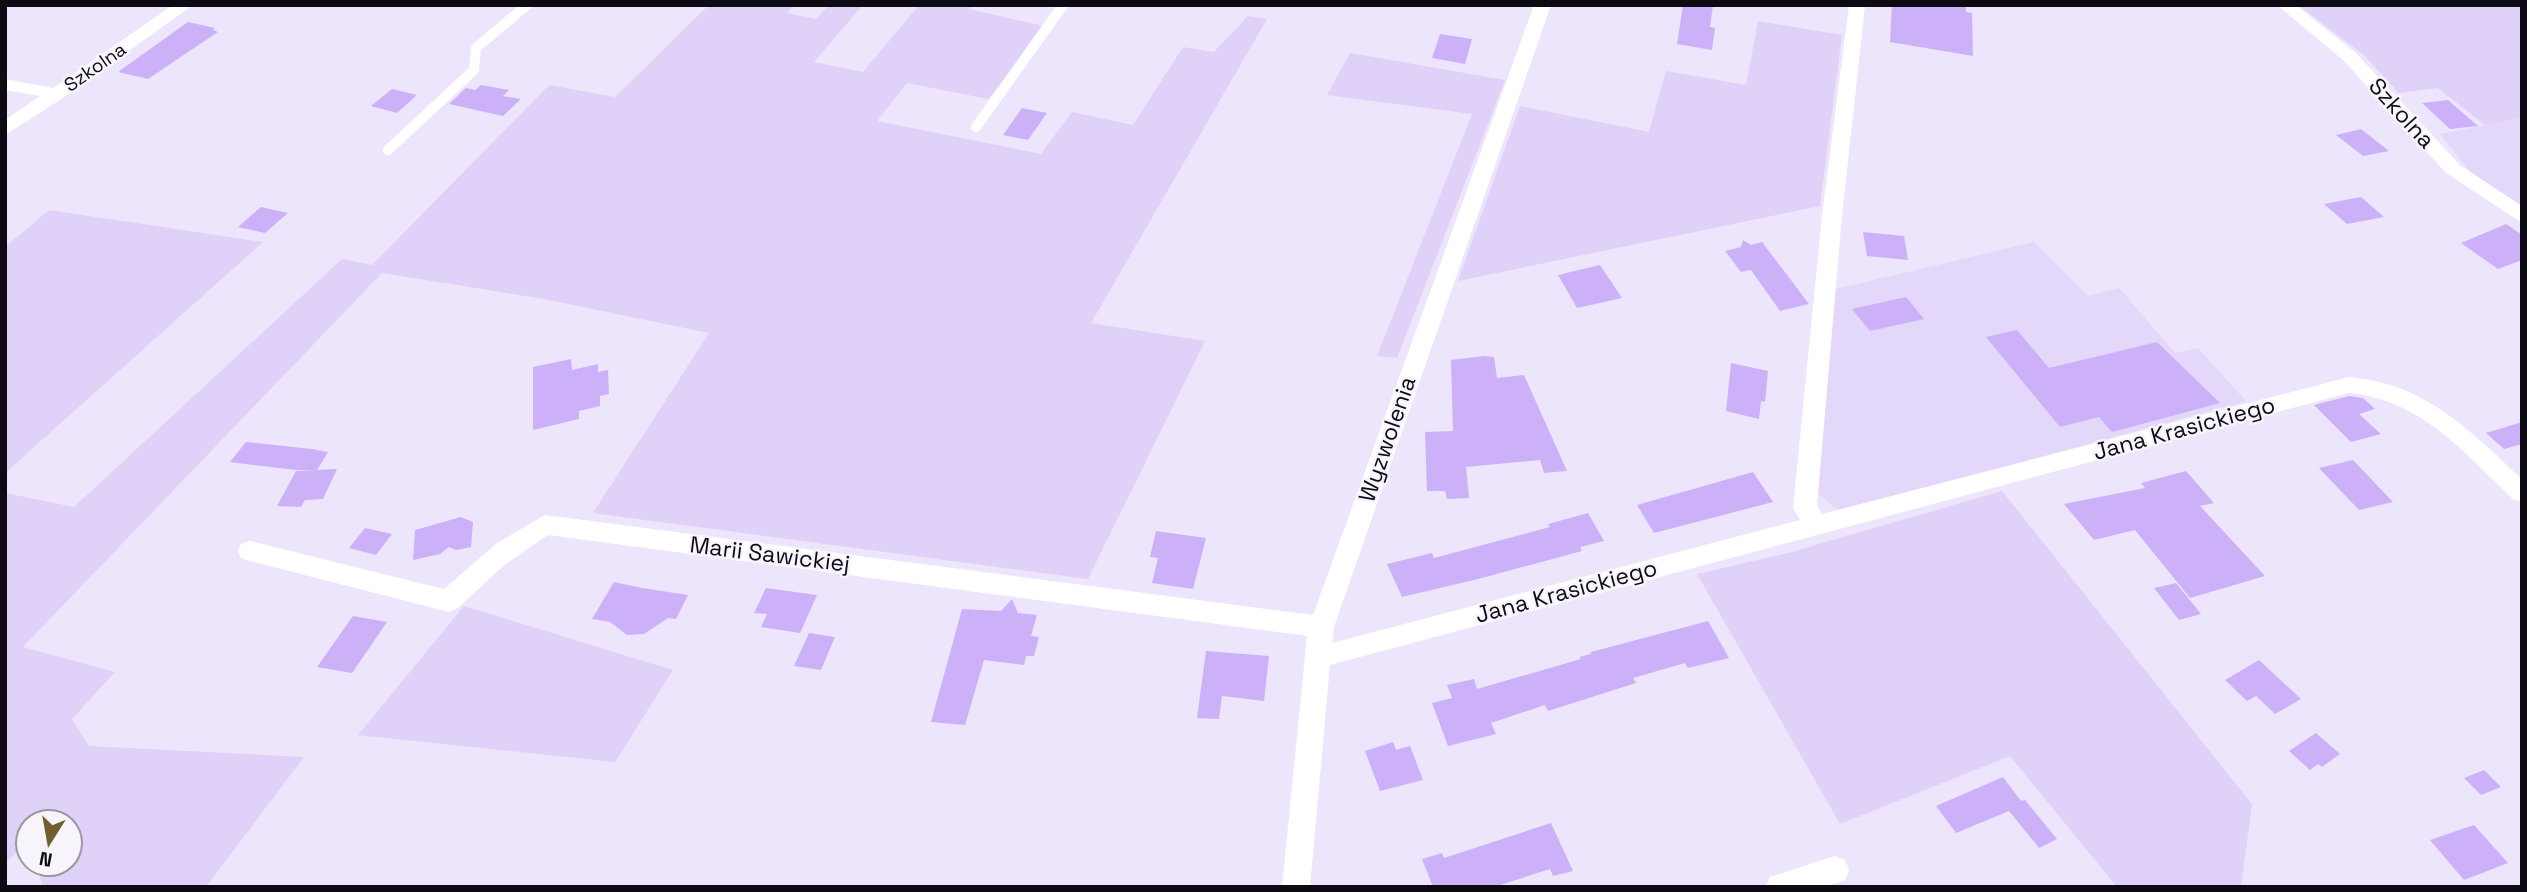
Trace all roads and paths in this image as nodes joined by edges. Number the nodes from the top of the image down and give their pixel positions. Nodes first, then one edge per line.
1 (185, 5) edge
2 (527, 5) edge
3 (1063, 5) edge
4 (1543, 5) edge
5 (1857, 5) edge
6 (2285, 5) edge
7 (5, 84) edge
8 (57, 94) junction
9 (975, 127) dead end
10 (5, 129) edge
11 (388, 150) dead end
12 (2522, 216) edge
13 (2522, 494) edge
14 (1816, 524) junction
15 (250, 551) dead end
16 (1321, 627) junction
17 (1317, 658) junction
18 (1835, 870) dead end
19 (1296, 887) edge
20 (1780, 887) edge

1 - 8 street, Szkolna
2 - 11 lane
3 - 9 lane
4 - 16 street, Wyzwolenia
5 - 14 street
6 - 12 street, Szkolna
7 - 8 street
8 - 10 street, Szkolna
13 - 14 street, Jana Krasickiego
14 - 17 street, Jana Krasickiego
15 - 16 street, Marii Sawickiej
16 - 17 street, Wyzwolenia
17 - 19 street, Wyzwolenia
18 - 20 street

